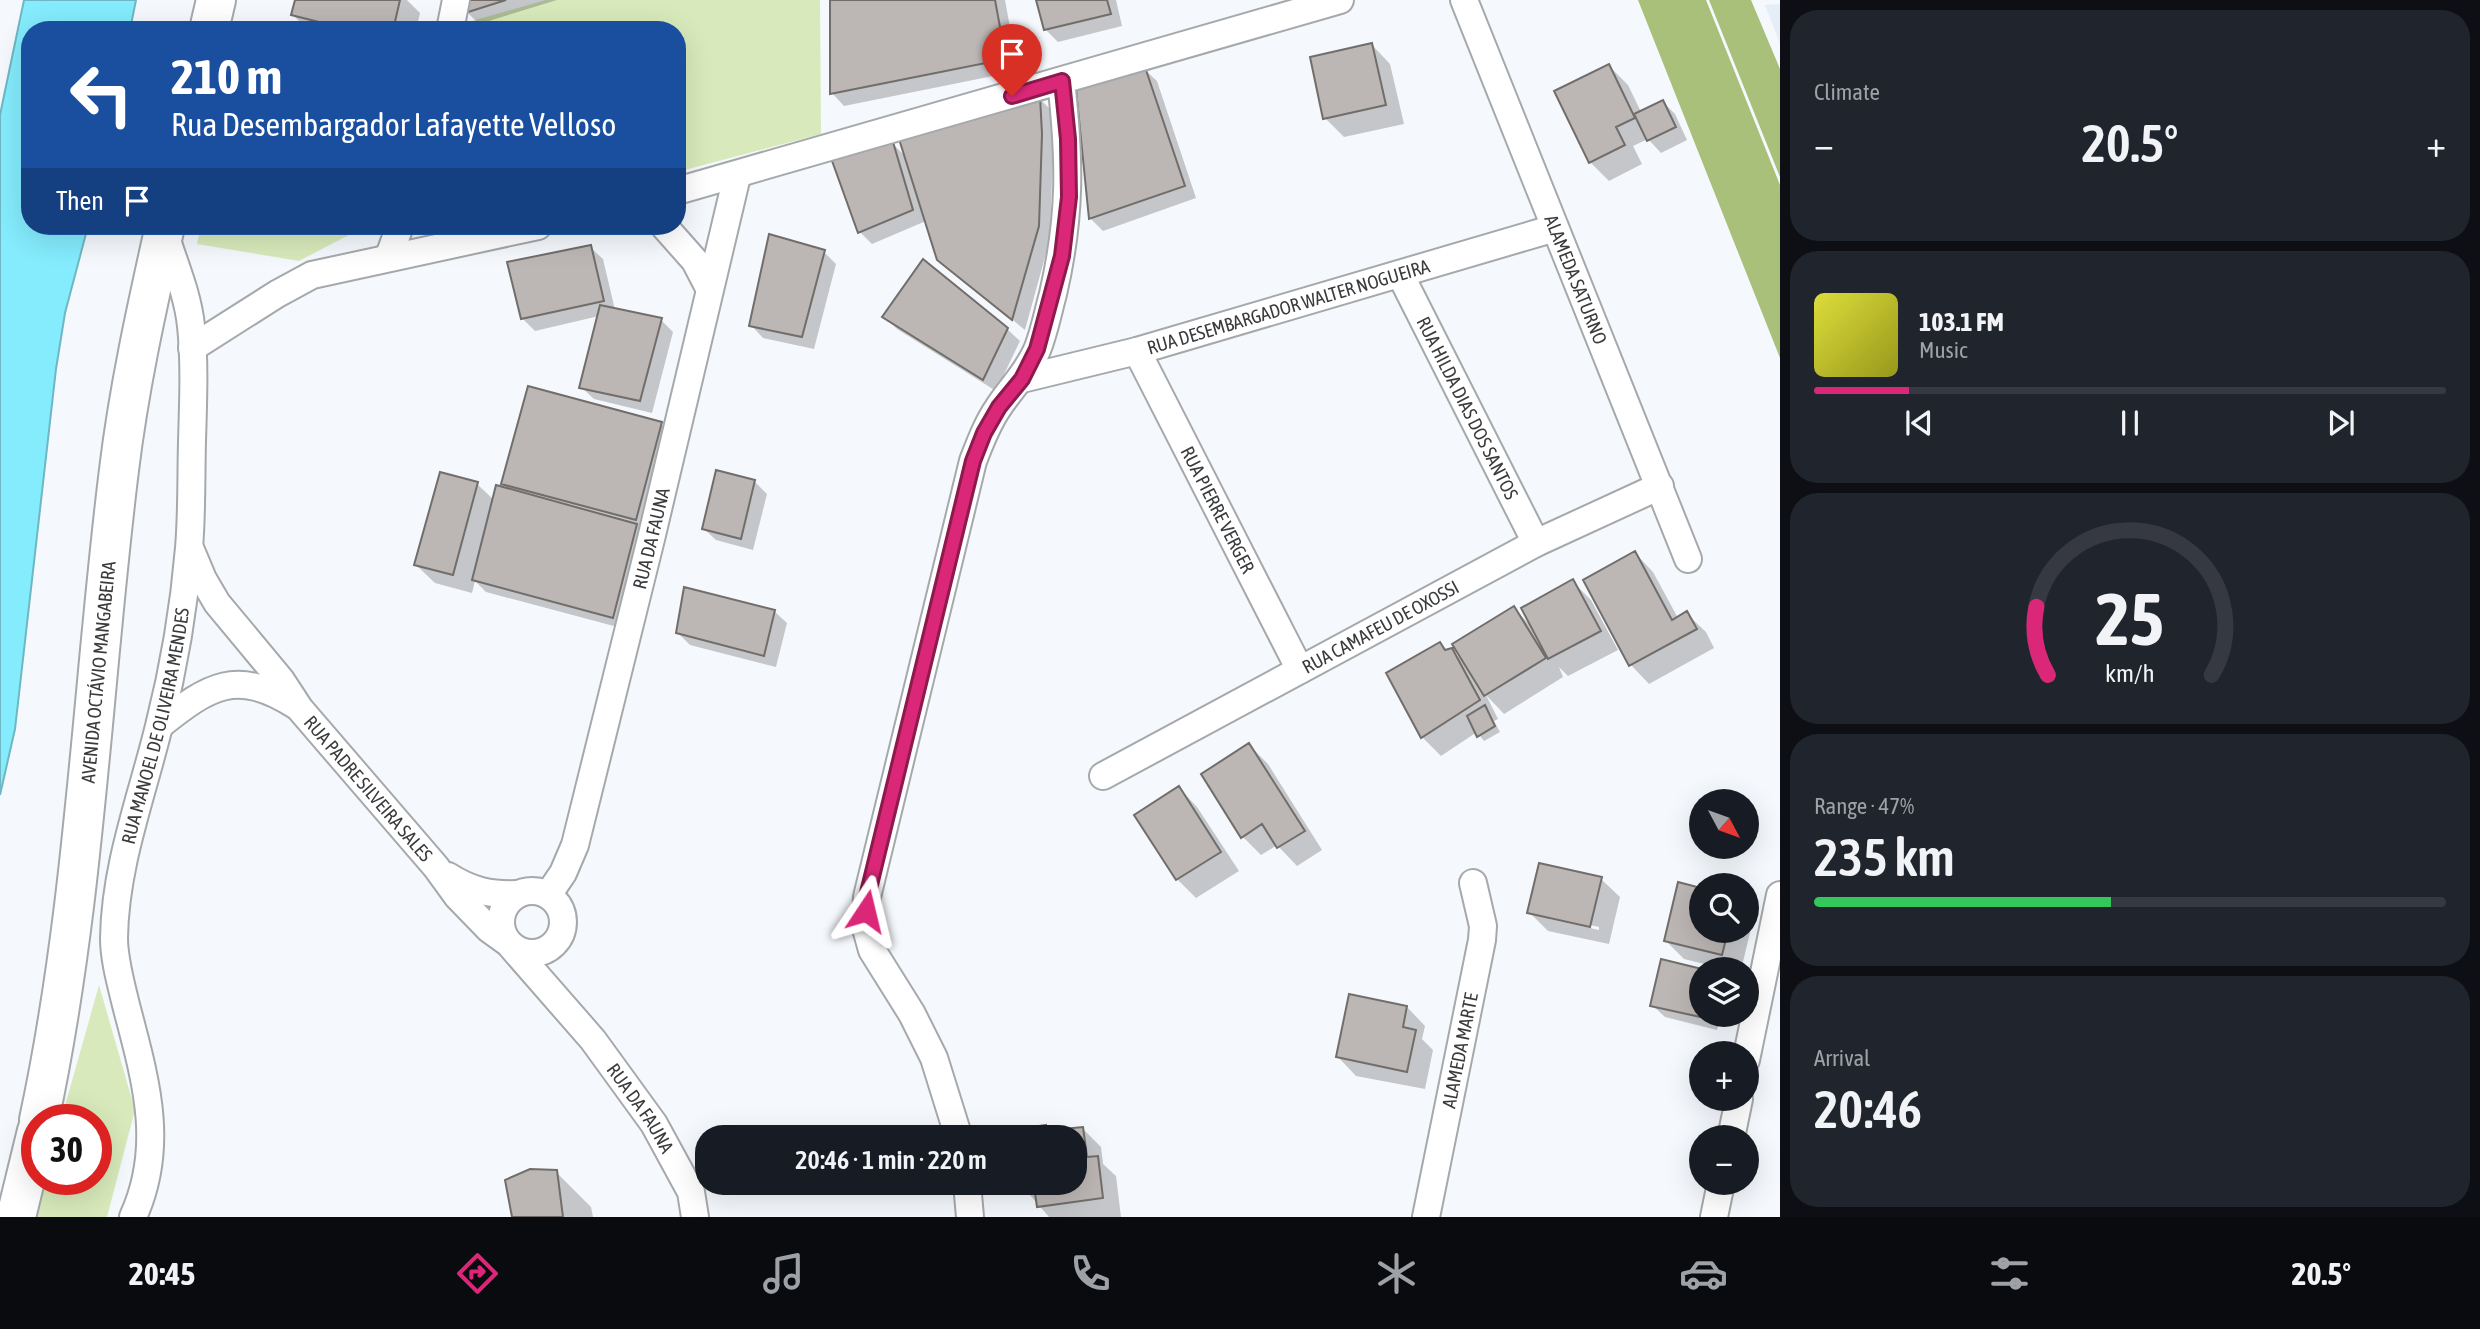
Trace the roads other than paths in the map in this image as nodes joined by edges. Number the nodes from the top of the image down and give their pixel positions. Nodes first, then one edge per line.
1 (216, 0) edge
2 (456, 0) edge
3 (1340, 0) edge
4 (1464, 0) edge
5 (211, 21) edge
6 (452, 21) edge
7 (1062, 81) junction
8 (737, 176) junction
9 (686, 189) edge
10 (1555, 228) junction
11 (162, 235) edge
12 (166, 235) edge
13 (397, 235) edge
14 (469, 235) edge
15 (672, 235) edge
16 (389, 256) junction
17 (1400, 274) junction
18 (709, 288) junction
19 (192, 348) junction
20 (1137, 351) junction
21 (1022, 379) junction
22 (1660, 486) junction
23 (1536, 543) junction
24 (190, 546) junction
25 (1688, 559) dead end
26 (1300, 670) junction
27 (300, 709) junction
28 (160, 725) junction
29 (1103, 776) dead end
30 (436, 867) junction
31 (1473, 883) dead end
32 (517, 894) junction
33 (548, 895) junction
34 (1780, 895) edge
35 (509, 944) junction
36 (1750, 1041) edge
37 (42, 1104) edge
38 (955, 1125) edge
39 (21, 1195) edge
40 (968, 1195) edge
41 (1719, 1195) edge
42 (16, 1217) edge
43 (133, 1217) edge
44 (695, 1217) edge
45 (970, 1217) edge
46 (1426, 1217) edge
47 (1714, 1217) edge

1 - 5 main road
2 - 6 street
3 - 7 street
4 - 10 street, ALAMEDA SATURNO
7 - 8 street
7 - 21 street
8 - 9 street
8 - 18 street, RUA DA FAUNA
10 - 17 street, RUA DESEMBARGADOR WALTER NOGUEIRA
10 - 22 street, ALAMEDA SATURNO
11 - 37 main road, AVENIDA OCTÁVIO MANGABEIRA
12 - 19 street, RUA MANOEL DE OLIVEIRA MENDES
13 - 16 street
14 - 16 street
15 - 18 street
16 - 19 street
17 - 20 street, RUA DESEMBARGADOR WALTER NOGUEIRA
17 - 23 street, RUA HILDA DIAS DOS SANTOS
18 - 33 street, RUA DA FAUNA
19 - 24 street, RUA MANOEL DE OLIVEIRA MENDES
20 - 21 street, RUA DESEMBARGADOR WALTER NOGUEIRA
20 - 26 street, RUA PIERRE VERGER
21 - 38 street
22 - 23 street, RUA CAMAFEU DE OXOSSI
22 - 25 street, ALAMEDA SATURNO
23 - 26 street, RUA CAMAFEU DE OXOSSI
24 - 27 street, RUA PADRE SILVEIRA SALES
24 - 28 street, RUA MANOEL DE OLIVEIRA MENDES
26 - 29 street, RUA CAMAFEU DE OXOSSI
27 - 28 street, RUA PADRE SILVEIRA SALES
27 - 30 street, RUA PADRE SILVEIRA SALES
28 - 43 street, RUA MANOEL DE OLIVEIRA MENDES
30 - 32 street, RUA PADRE SILVEIRA SALES
30 - 35 street, RUA PADRE SILVEIRA SALES
31 - 46 street, ALAMEDA MARTE
32 - 33 street
32 - 35 street
33 - 35 street
34 - 36 street
35 - 44 street, RUA DA FAUNA
39 - 42 main road
40 - 45 street
41 - 47 street

